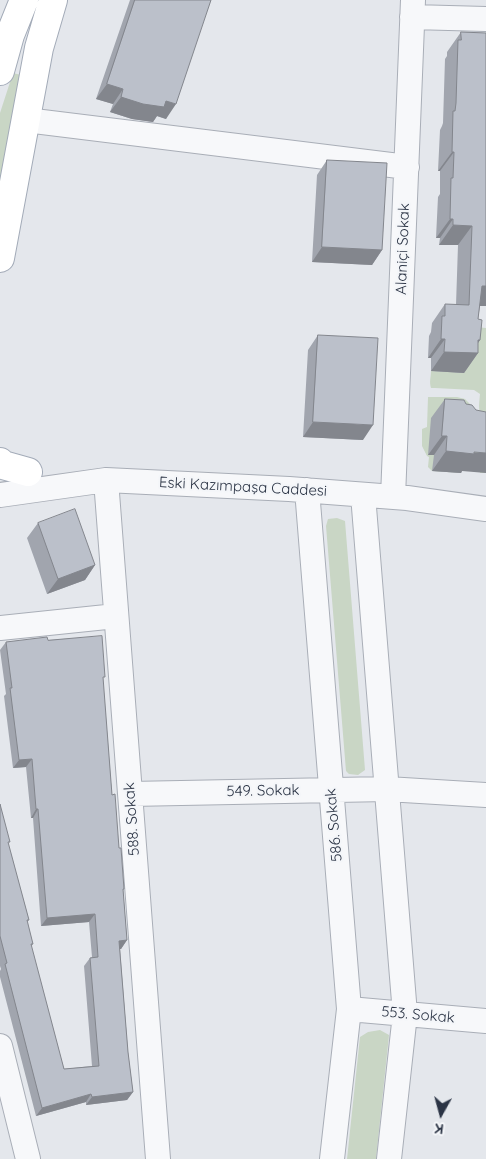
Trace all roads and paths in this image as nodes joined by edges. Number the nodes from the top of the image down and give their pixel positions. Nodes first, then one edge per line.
1 (24, 0) edge
2 (53, 0) edge
3 (413, 9) edge
4 (486, 19) edge
5 (0, 71) edge
6 (26, 120) junction
7 (407, 167) junction
8 (0, 258) edge
9 (0, 462) edge
10 (0, 468) edge
11 (28, 472) junction
12 (106, 480) junction
13 (307, 490) junction
14 (0, 495) edge
15 (363, 495) junction
16 (393, 497) junction
17 (486, 509) edge
18 (116, 616) junction
19 (0, 628) edge
20 (387, 789) junction
21 (332, 790) junction
22 (130, 794) junction
23 (486, 795) edge
24 (349, 1009) junction
25 (405, 1014) junction
26 (486, 1022) edge
27 (0, 1046) edge
28 (28, 1159) edge
29 (158, 1159) edge
30 (332, 1159) edge
31 (389, 1159) edge

1 - 5 main road
2 - 6 main road
3 - 4 street
3 - 7 street, Alaniçi Sokak
6 - 7 street
6 - 8 main road
7 - 16 street, Alaniçi Sokak
9 - 11 main road
10 - 11 street
11 - 12 street
12 - 13 street, Eski Kazımpaşa Caddesi
12 - 14 street, Eski Kazımpaşa Caddesi
12 - 18 street, 588. Sokak
13 - 15 street, Eski Kazımpaşa Caddesi
13 - 21 street, 586. Sokak
15 - 16 street, Eski Kazımpaşa Caddesi
15 - 20 street
16 - 17 street, Eski Kazımpaşa Caddesi
18 - 19 street
18 - 22 street, 588. Sokak
20 - 21 street, 549. Sokak
20 - 23 street, 549. Sokak
20 - 25 street
21 - 22 street, 549. Sokak
21 - 24 street, 586. Sokak
22 - 29 street, 588. Sokak
24 - 25 street, 553. Sokak
24 - 30 street, 586. Sokak
25 - 26 street, 553. Sokak
25 - 31 street
27 - 28 street

